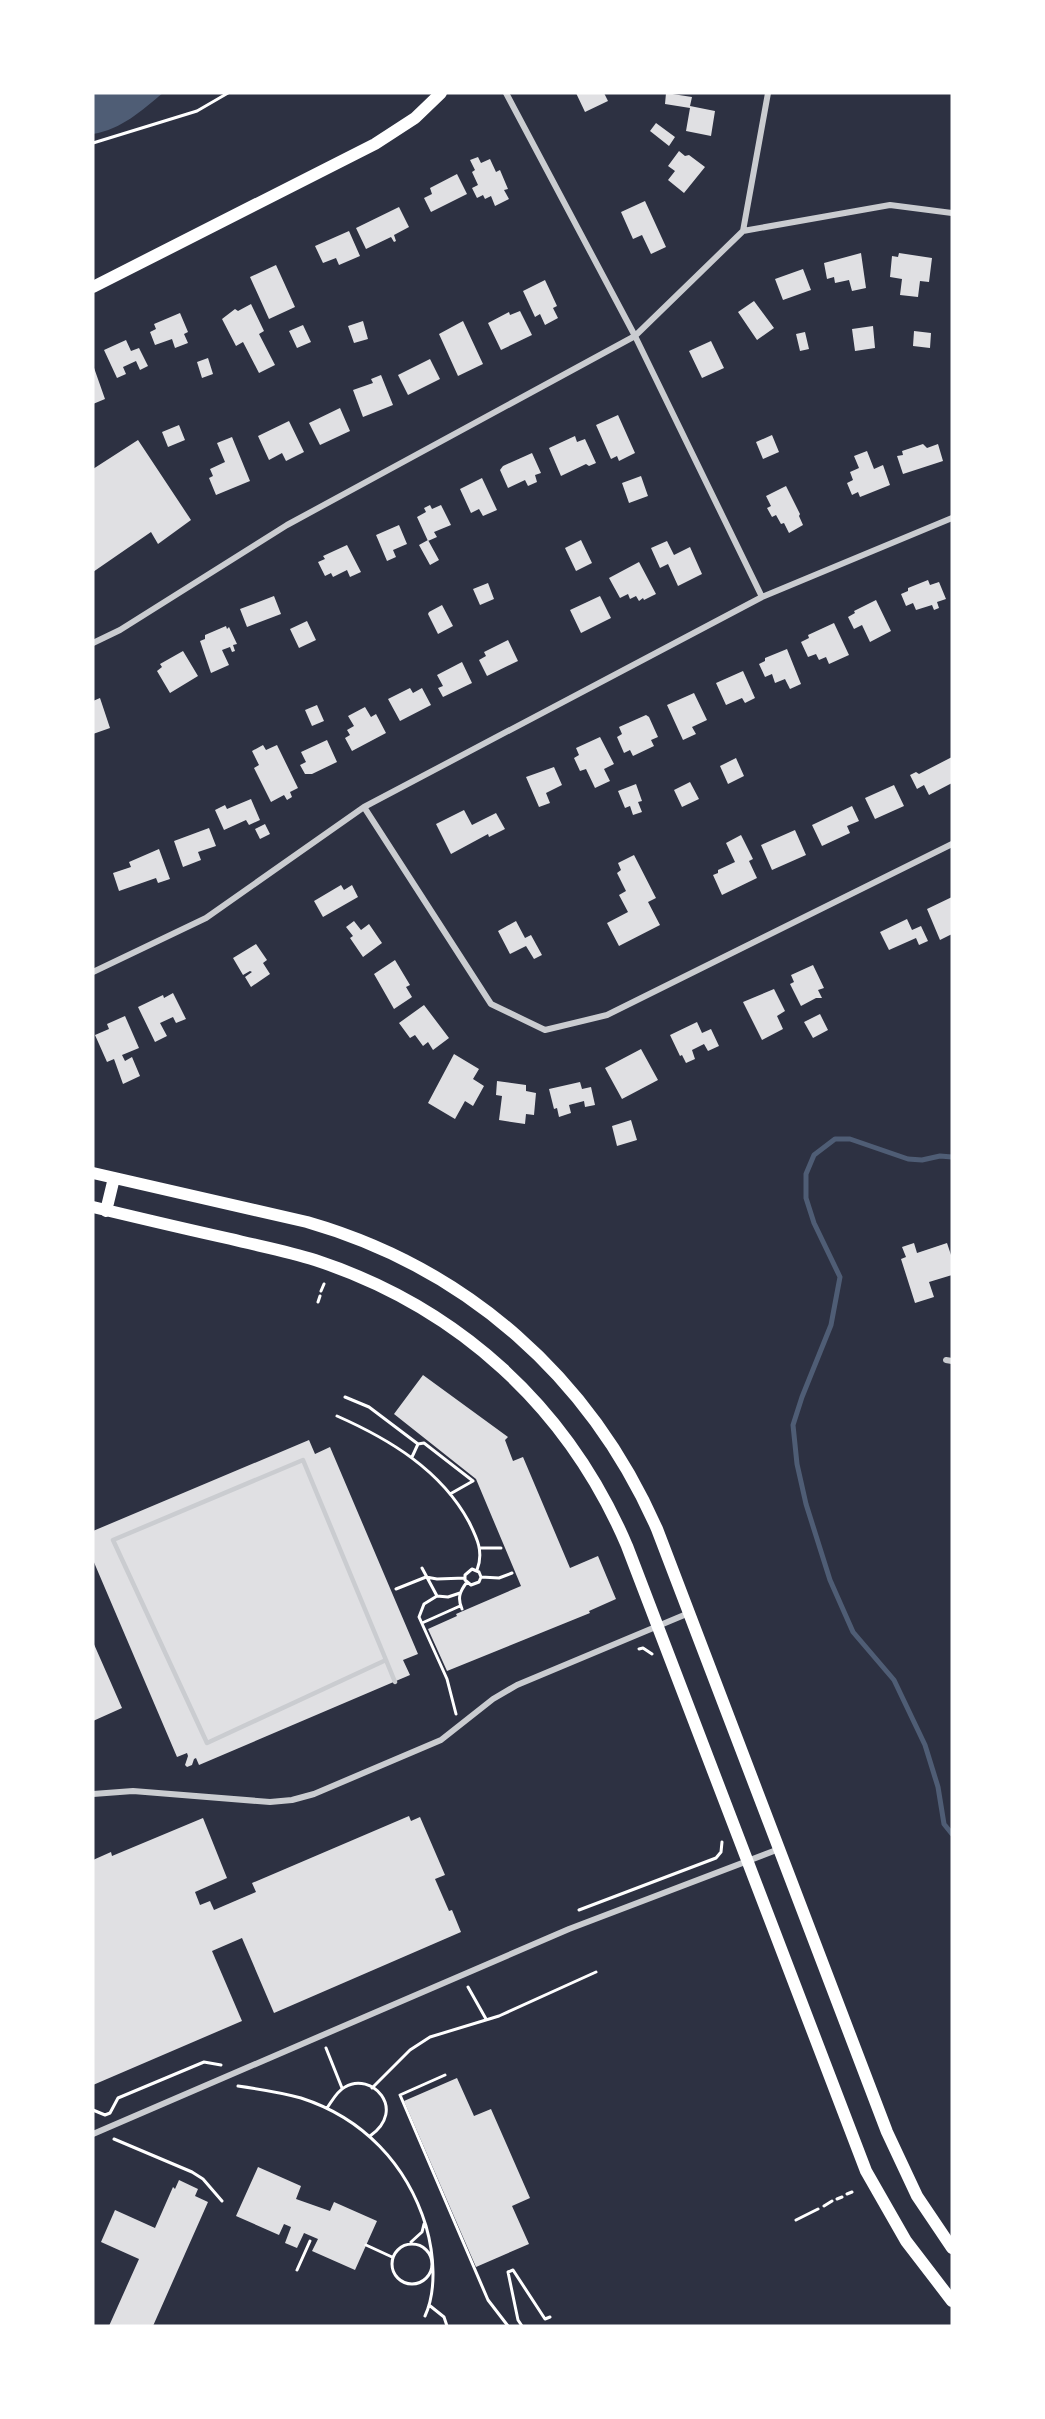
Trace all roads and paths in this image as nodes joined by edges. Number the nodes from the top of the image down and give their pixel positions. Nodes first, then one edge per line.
1 (228, 93) edge
2 (441, 93) edge
3 (506, 93) edge
4 (768, 93) edge
5 (93, 143) edge
6 (952, 213) edge
7 (743, 231) junction
8 (93, 287) edge
9 (635, 336) junction
10 (952, 518) edge
11 (762, 597) junction
12 (93, 643) edge
13 (364, 807) junction
14 (952, 844) edge
15 (93, 972) edge
16 (93, 1173) edge
17 (114, 1178) junction
18 (93, 1207) edge
19 (106, 1210) junction
20 (324, 1284) dead end
21 (321, 1292) dead end
22 (320, 1296) dead end
23 (318, 1302) dead end
24 (345, 1397) dead end
25 (337, 1416) dead end
26 (418, 1444) junction
27 (412, 1457) junction
28 (450, 1494) junction
29 (480, 1548) junction
30 (501, 1548) dead end
31 (422, 1568) dead end
32 (477, 1570) junction
33 (512, 1573) dead end
34 (426, 1577) junction
35 (481, 1577) junction
36 (465, 1578) junction
37 (467, 1582) junction
38 (396, 1589) dead end
39 (460, 1593) junction
40 (437, 1596) junction
41 (690, 1612) junction
42 (422, 1623) junction
43 (657, 1626) junction
44 (632, 1652) dead end
45 (654, 1655) dead end
46 (386, 1660) junction
47 (395, 1682) dead end
48 (454, 1705) dead end
49 (93, 1794) edge
50 (721, 1836) dead end
51 (779, 1849) junction
52 (747, 1861) junction
53 (570, 1914) dead end
54 (596, 1972) dead end
55 (468, 1987) dead end
56 (486, 2020) junction
57 (326, 2048) dead end
58 (231, 2061) dead end
59 (445, 2075) dead end
60 (238, 2086) dead end
61 (342, 2088) junction
62 (372, 2088) junction
63 (327, 2109) junction
64 (93, 2110) edge
65 (93, 2134) edge
66 (370, 2136) junction
67 (114, 2139) dead end
68 (852, 2192) dead end
69 (847, 2194) dead end
70 (842, 2197) dead end
71 (837, 2199) dead end
72 (222, 2201) dead end
73 (832, 2201) dead end
74 (824, 2206) dead end
75 (818, 2209) dead end
76 (424, 2219) junction
77 (796, 2220) dead end
78 (309, 2241) dead end
79 (406, 2244) junction
80 (366, 2245) dead end
81 (952, 2248) edge
82 (392, 2257) junction
83 (432, 2266) junction
84 (297, 2270) dead end
85 (952, 2301) edge
86 (429, 2306) junction
87 (425, 2316) dead end
88 (550, 2317) dead end
89 (447, 2326) edge
90 (508, 2326) edge
91 (522, 2326) edge

1 - 5 path
2 - 8 main road
3 - 9 street
4 - 7 street
6 - 7 street
7 - 9 street
9 - 11 street
9 - 12 street
10 - 11 street
11 - 13 street
13 - 14 street
13 - 15 street
16 - 17 main road
17 - 19 main road
17 - 41 main road
18 - 19 main road
19 - 43 main road
20 - 21 path
22 - 23 path
24 - 26 path
25 - 27 path
26 - 27 path
26 - 28 path
27 - 28 path
28 - 29 path
29 - 30 path
29 - 32 path
31 - 34 path
32 - 35 path
32 - 36 path
33 - 35 path
34 - 36 path
34 - 38 path
34 - 40 path
35 - 37 path
36 - 37 path
37 - 39 path
39 - 40 path
39 - 42 path
40 - 42 path
41 - 43 street
41 - 51 main road
42 - 48 path
43 - 49 street
43 - 52 main road
44 - 45 path
46 - 46 lane
46 - 47 lane
50 - 53 path
51 - 52 street
51 - 81 main road
52 - 65 street
52 - 85 main road
54 - 56 path
55 - 56 path
56 - 62 path
57 - 61 path
58 - 64 path
59 - 90 path
60 - 63 path
61 - 62 path
61 - 63 path
62 - 66 path
63 - 66 path
66 - 76 path
67 - 72 path
68 - 69 path
70 - 71 path
73 - 74 path
75 - 77 path
76 - 79 path
76 - 83 path
78 - 84 path
79 - 82 path
79 - 83 path
80 - 82 path
82 - 83 path
83 - 86 path
86 - 87 path
86 - 89 path
88 - 91 path

